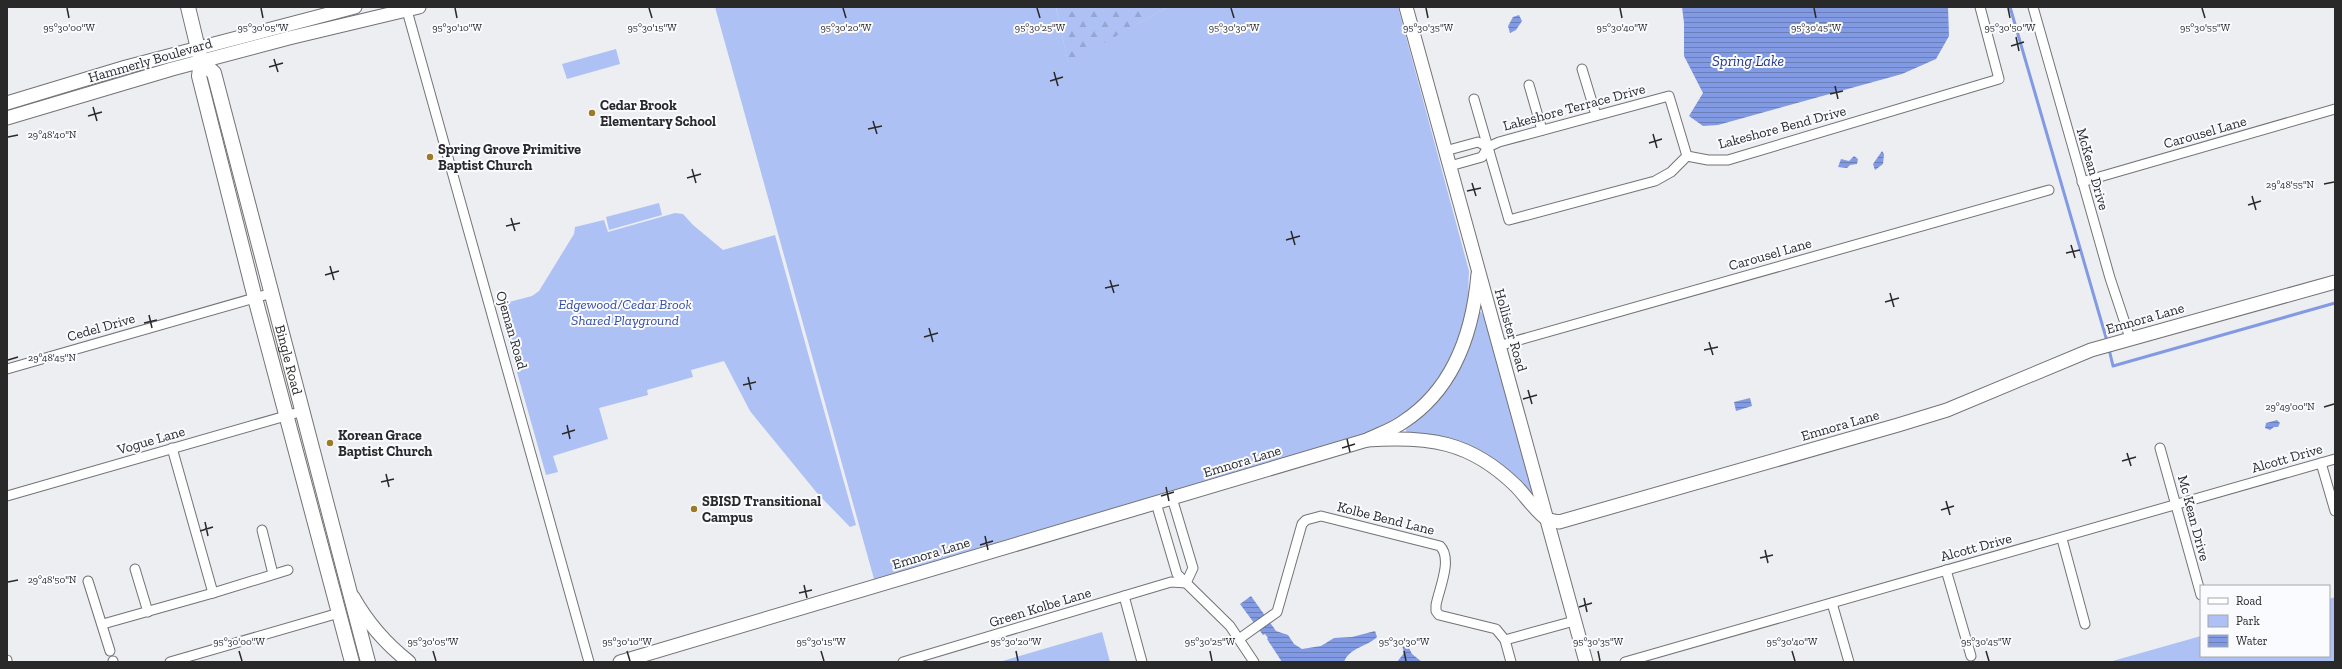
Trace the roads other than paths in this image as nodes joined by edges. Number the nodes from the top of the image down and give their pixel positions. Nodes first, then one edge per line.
1 (188, 7) edge
2 (355, 7) edge
3 (1406, 7) edge
4 (1980, 7) edge
5 (2033, 7) edge
6 (411, 8) edge
7 (198, 48) junction
8 (201, 62) junction
9 (1582, 69) dead end
10 (1529, 85) dead end
11 (1474, 99) dead end
12 (11, 102) edge
13 (2335, 109) edge
14 (1596, 115) junction
15 (13, 116) edge
16 (1542, 130) junction
17 (1488, 147) junction
18 (1445, 151) junction
19 (1687, 156) junction
20 (1450, 166) junction
21 (2082, 182) junction
22 (244, 186) junction
23 (228, 190) junction
24 (2049, 190) dead end
25 (1478, 274) junction
26 (2335, 282) edge
27 (272, 293) junction
28 (255, 298) junction
29 (2130, 338) junction
30 (1498, 346) junction
31 (7, 368) edge
32 (303, 411) junction
33 (287, 414) junction
34 (1367, 440) junction
35 (172, 448) junction
36 (2160, 448) dead end
37 (2335, 459) edge
38 (2321, 463) junction
39 (7, 496) edge
40 (1172, 498) junction
41 (1156, 503) junction
42 (2177, 505) junction
43 (2335, 511) edge
44 (1546, 519) junction
45 (262, 530) dead end
46 (333, 532) junction
47 (318, 535) junction
48 (2062, 539) junction
49 (136, 569) dead end
50 (288, 570) dead end
51 (1946, 570) junction
52 (274, 574) junction
53 (88, 581) dead end
54 (1186, 583) junction
55 (347, 586) junction
56 (2200, 591) edge
57 (213, 593) junction
58 (1124, 596) junction
59 (1832, 603) junction
60 (148, 612) junction
61 (339, 613) junction
62 (1568, 623) junction
63 (102, 624) junction
64 (2085, 624) dead end
65 (1239, 639) junction
66 (1505, 640) junction
67 (110, 651) dead end
68 (1971, 656) dead end
69 (645, 659) edge
70 (170, 662) edge
71 (352, 662) edge
72 (368, 662) edge
73 (409, 662) edge
74 (589, 662) edge
75 (620, 662) edge
76 (903, 662) edge
77 (1142, 662) edge
78 (1254, 662) edge
79 (1511, 662) edge
80 (1586, 662) edge
81 (1624, 662) edge
82 (1849, 662) edge

1 - 7 main road, Bingle Road
2 - 7 street, Hammerly Boulevard
3 - 18 street, Hollister Road
4 - 19 street, Lakeshore Bend Drive
5 - 21 street, McKean Drive
6 - 8 street, Hammerly Boulevard
6 - 74 street, Ojeman Road
7 - 8 main road, Bingle Road
7 - 12 street, Hammerly Boulevard
8 - 15 street, Hammerly Boulevard
8 - 22 main road, Bingle Road
8 - 23 main road, Bingle Road
9 - 14 street
10 - 16 street
11 - 17 street
12 - 15 street
13 - 21 street, Carousel Lane
14 - 16 street, Lakeshore Terrace Drive
14 - 19 street, Lakeshore Terrace Drive
16 - 17 street, Lakeshore Terrace Drive
17 - 18 street, Lakeshore Terrace Drive
17 - 19 street
17 - 20 street, Lakeshore Terrace Drive
18 - 20 street, Hollister Road
20 - 25 street, Hollister Road
21 - 29 street, McKean Drive
22 - 23 main road
22 - 27 main road, Bingle Road
23 - 28 main road, Bingle Road
24 - 30 street, Carousel Lane
25 - 30 street, Hollister Road
25 - 34 street, Emnora Lane
26 - 29 street, Emnora Lane
27 - 28 street, Cedel Drive
27 - 32 main road, Bingle Road
28 - 31 street, Cedel Drive
28 - 33 main road, Bingle Road
29 - 44 street, Emnora Lane
30 - 44 street, Hollister Road
32 - 33 street, Vogue Lane
32 - 46 main road, Bingle Road
33 - 35 street, Vogue Lane
33 - 47 main road, Bingle Road
34 - 40 street, Emnora Lane
34 - 44 street, Emnora Lane
35 - 39 street, Vogue Lane
35 - 57 street
36 - 42 street, Mc Kean Drive
37 - 38 street, Alcott Drive
38 - 42 street, Alcott Drive
38 - 43 street
40 - 41 street, Emnora Lane
40 - 54 street
41 - 54 street
41 - 69 street, Emnora Lane
42 - 48 street, Alcott Drive
42 - 56 street, Mc Kean Drive
44 - 62 street, Hollister Road
45 - 52 street
46 - 47 main road
46 - 55 main road, Bingle Road
47 - 61 main road, Bingle Road
48 - 51 street, Alcott Drive
48 - 64 street
49 - 60 street
50 - 52 street
51 - 59 street, Alcott Drive
51 - 68 street
52 - 57 street
53 - 63 street
54 - 58 street, Green Kolbe Lane
54 - 65 street
55 - 72 main road, Bingle Road
55 - 73 street
57 - 60 street
58 - 76 street, Green Kolbe Lane
58 - 77 street
59 - 81 street, Alcott Drive
59 - 82 street
60 - 63 street
61 - 70 street
61 - 71 main road, Bingle Road
62 - 66 street
62 - 80 street, Hollister Road
63 - 67 street
65 - 66 street, Kolbe Bend Lane
65 - 78 street
66 - 79 street
69 - 75 street, Emnora Lane

